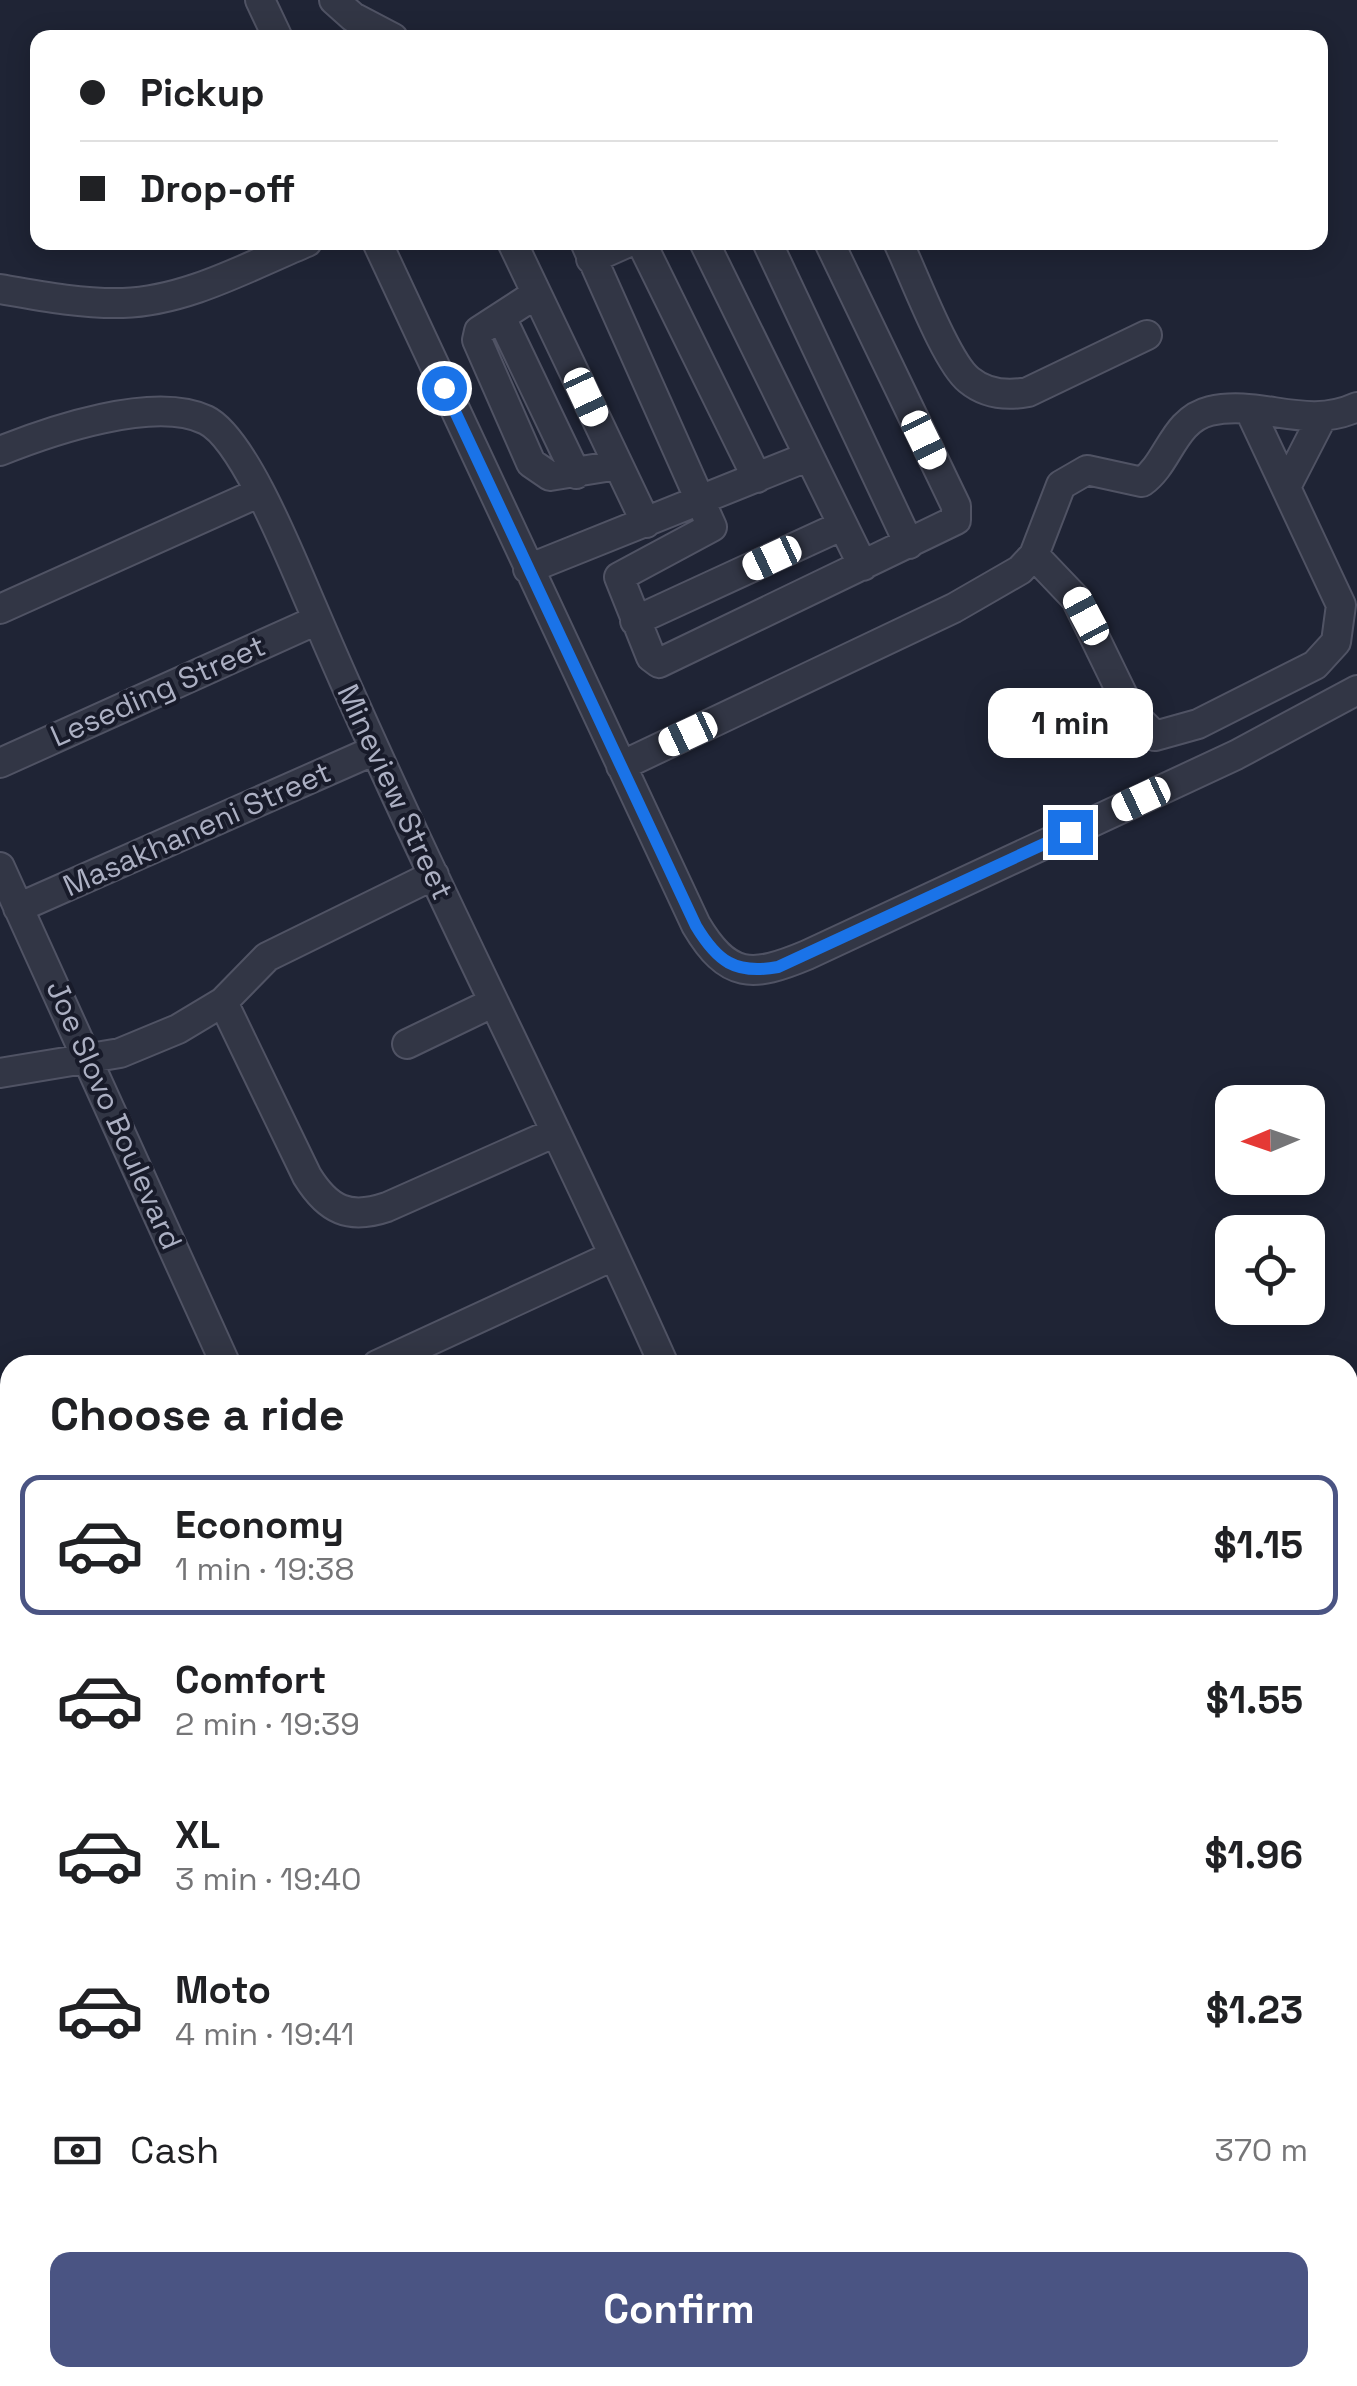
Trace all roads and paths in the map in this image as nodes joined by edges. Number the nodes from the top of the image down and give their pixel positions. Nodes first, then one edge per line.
1 (260, 0) edge
2 (334, 0) edge
3 (274, 30) edge
4 (377, 30) edge
5 (287, 250) edge
6 (381, 250) edge
7 (516, 250) edge
8 (588, 250) edge
9 (645, 250) edge
10 (708, 250) edge
11 (770, 250) edge
12 (833, 250) edge
13 (902, 250) edge
14 (0, 289) edge
15 (536, 294) junction
16 (1147, 335) dead end
17 (1357, 407) edge
18 (1250, 412) junction
19 (1321, 419) junction
20 (0, 451) edge
21 (807, 458) junction
22 (618, 466) junction
23 (757, 478) junction
24 (1286, 487) junction
25 (258, 493) junction
26 (701, 502) junction
27 (646, 523) junction
28 (841, 526) junction
29 (909, 544) junction
30 (1034, 554) junction
31 (863, 566) junction
32 (528, 569) junction
33 (0, 609) edge
34 (317, 620) junction
35 (635, 621) junction
36 (1357, 690) edge
37 (375, 750) junction
38 (0, 763) edge
39 (621, 766) junction
40 (0, 867) edge
41 (434, 875) junction
42 (18, 908) junction
43 (223, 1002) junction
44 (492, 1003) junction
45 (407, 1044) dead end
46 (87, 1058) junction
47 (0, 1074) edge
48 (556, 1132) junction
49 (614, 1256) junction
50 (221, 1355) edge
51 (399, 1355) edge
52 (659, 1355) edge

1 - 3 street
2 - 4 street
5 - 14 street
6 - 32 street
7 - 15 street
8 - 26 street
9 - 23 street
10 - 21 street
11 - 29 street
12 - 29 street
13 - 16 street
15 - 22 street
15 - 22 street
17 - 19 street
18 - 19 street
18 - 24 street
18 - 30 street
19 - 24 street
20 - 25 street, Mineview Street
21 - 23 street
21 - 28 street
22 - 27 street
23 - 26 street
24 - 30 street
25 - 33 street
25 - 34 street, Mineview Street
26 - 27 street
26 - 35 street
27 - 32 street
28 - 31 street
28 - 35 street
29 - 31 street
30 - 39 street
31 - 35 street
32 - 39 street
34 - 37 street, Mineview Street
34 - 38 street, Leseding Street
36 - 39 street
37 - 41 street, Mineview Street
37 - 42 street, Masakhaneni Street
40 - 42 street, Joe Slovo Boulevard
41 - 43 street
41 - 44 street, Mineview Street
42 - 46 street, Joe Slovo Boulevard
43 - 46 street
43 - 48 street
44 - 45 street
44 - 48 street, Mineview Street
46 - 47 street
46 - 50 street, Joe Slovo Boulevard
48 - 49 street, Mineview Street
49 - 51 street
49 - 52 street, Mineview Street

